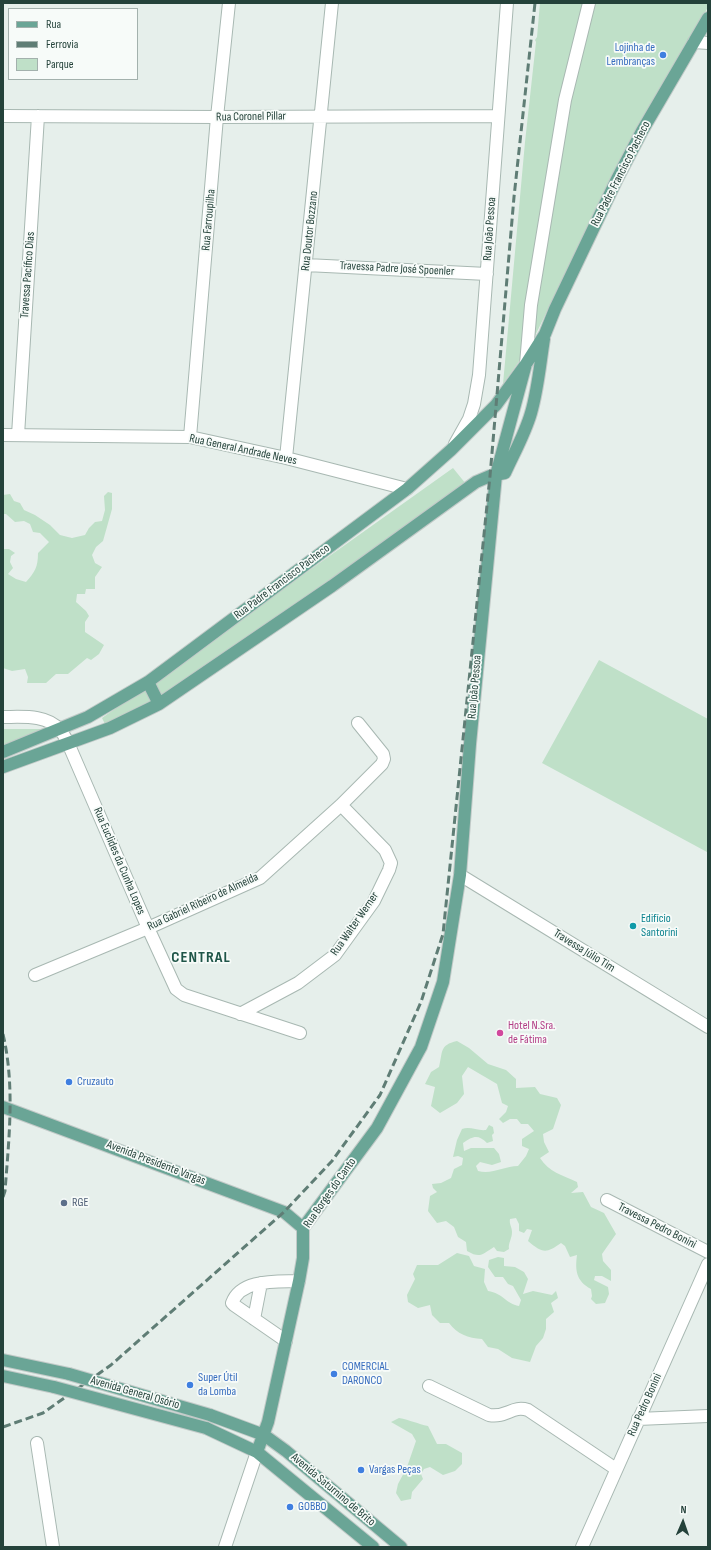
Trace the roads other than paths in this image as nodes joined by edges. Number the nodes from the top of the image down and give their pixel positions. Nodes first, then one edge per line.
1 (229, 3) edge
2 (332, 3) edge
3 (507, 3) edge
4 (589, 3) edge
5 (708, 18) edge
6 (694, 42) junction
7 (708, 43) edge
8 (3, 116) edge
9 (38, 116) junction
10 (321, 116) junction
11 (498, 116) junction
12 (217, 118) junction
13 (306, 265) junction
14 (487, 274) junction
15 (545, 334) junction
16 (526, 364) junction
17 (538, 380) junction
18 (3, 435) edge
19 (18, 435) junction
20 (190, 437) junction
21 (451, 450) junction
22 (286, 458) junction
23 (501, 474) junction
24 (407, 489) junction
25 (148, 682) junction
26 (159, 704) junction
27 (3, 717) edge
28 (358, 723) dead end
29 (60, 729) junction
30 (68, 743) junction
31 (3, 752) edge
32 (3, 767) edge
33 (341, 805) junction
34 (460, 875) junction
35 (148, 928) junction
36 (35, 975) dead end
37 (240, 1014) junction
38 (708, 1027) edge
39 (300, 1033) dead end
40 (3, 1107) edge
41 (607, 1200) dead end
42 (304, 1228) junction
43 (708, 1252) edge
44 (708, 1264) edge
45 (705, 1278) edge
46 (299, 1280) junction
47 (261, 1283) junction
48 (254, 1319) junction
49 (286, 1340) junction
50 (3, 1360) edge
51 (3, 1376) edge
52 (429, 1386) dead end
53 (708, 1416) edge
54 (638, 1419) junction
55 (264, 1435) junction
56 (37, 1443) dead end
57 (257, 1452) junction
58 (616, 1469) junction
59 (53, 1547) edge
60 (225, 1547) edge
61 (373, 1547) edge
62 (401, 1547) edge
63 (582, 1547) edge

1 - 12 street, Rua Farroupilha
2 - 10 street, Rua Doutor Bozzano
3 - 11 street, Rua João Pessoa
4 - 16 street
5 - 6 main road, Rua Padre Francisco Pacheco
6 - 7 street
6 - 15 main road, Rua Padre Francisco Pacheco
8 - 9 street, Rua Coronel Pillar
9 - 12 street, Rua Coronel Pillar
9 - 19 street, Travessa Pacífico Dias
10 - 11 street, Rua Coronel Pillar
10 - 12 street, Rua Coronel Pillar
10 - 13 street, Rua Doutor Bozzano
11 - 14 street, Rua João Pessoa
12 - 20 street, Rua Farroupilha
13 - 14 street, Travessa Padre José Spoenler
13 - 22 street, Rua Doutor Bozzano
14 - 21 street, Rua João Pessoa
15 - 16 main road, Rua Padre Francisco Pacheco
15 - 17 main road, Rua Padre Francisco Pacheco
16 - 17 main road
16 - 21 main road, Rua Padre Francisco Pacheco
16 - 23 main road, Rua Padre Francisco Pacheco
17 - 23 main road, Rua Padre Francisco Pacheco
18 - 19 street, Rua General Andrade Neves
19 - 20 street, Rua General Andrade Neves
20 - 22 street, Rua General Andrade Neves
21 - 24 main road, Rua Padre Francisco Pacheco
22 - 24 street, Rua General Andrade Neves
23 - 26 main road
23 - 34 main road, Rua João Pessoa
24 - 25 main road, Rua Padre Francisco Pacheco
25 - 26 main road
25 - 29 main road, Rua Padre Francisco Pacheco
26 - 30 main road
27 - 29 street
28 - 33 street, Rua Gabriel Ribeiro de Almeida
29 - 30 street, Rua Euclides da Cunha Lopes
29 - 31 main road, Rua Padre Francisco Pacheco
30 - 32 main road
30 - 35 street, Rua Euclides da Cunha Lopes
33 - 35 street, Rua Gabriel Ribeiro de Almeida
33 - 37 street, Rua Walter Werner
34 - 38 street, Travessa Júlio Tim
34 - 42 main road, Rua Borges do Canto
35 - 36 street, Rua Gabriel Ribeiro de Almeida
35 - 37 street, Rua Euclides da Cunha Lopes
37 - 39 street, Rua Euclides da Cunha Lopes
40 - 42 main road, Avenida Presidente Vargas
41 - 43 street, Travessa Pedro Bonini
42 - 46 main road, Rua Borges do Canto
44 - 45 street, Rua Pedro Bonini
45 - 54 street, Rua Pedro Bonini
46 - 47 street
46 - 49 main road, Rua Borges do Canto
47 - 48 street
47 - 48 street
48 - 49 street
49 - 55 main road, Rua Borges do Canto
50 - 55 main road, Avenida General Osório, bridge
51 - 57 main road, Avenida General Osório, bridge
52 - 58 street
53 - 54 street
54 - 58 street, Rua Pedro Bonini
55 - 57 main road, Rua Borges do Canto
55 - 62 main road, Avenida Saturnino de Brito
56 - 59 street
57 - 60 street, Rua Borges do Canto
57 - 61 main road, Avenida Saturnino de Brito
58 - 63 street, Rua Pedro Bonini

